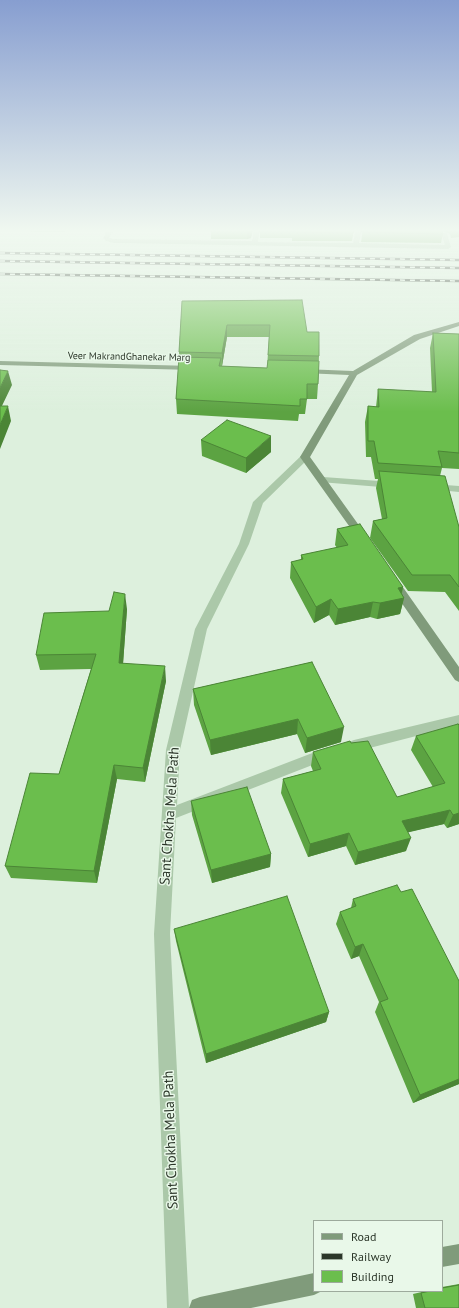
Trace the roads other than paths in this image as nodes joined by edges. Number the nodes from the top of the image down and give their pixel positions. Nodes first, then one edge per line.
1 (459, 324) edge
2 (0, 363) edge
3 (204, 369) edge
4 (291, 371) edge
5 (354, 373) junction
6 (305, 457) junction
7 (323, 480) junction
8 (406, 485) edge
9 (421, 486) edge
10 (459, 489) edge
11 (368, 546) edge
12 (391, 579) edge
13 (459, 677) edge
14 (459, 720) edge
15 (169, 814) junction
16 (459, 1254) edge
17 (443, 1257) edge
18 (313, 1284) edge
19 (178, 1308) edge
20 (200, 1308) edge

1 - 5 street
2 - 3 street, Veer MakrandGhanekar Marg
4 - 5 street
5 - 6 street, Sant Chokha Mela Path
6 - 7 street
6 - 15 street, Sant Chokha Mela Path
7 - 8 street
7 - 11 street
9 - 10 street
12 - 13 street
14 - 15 street
15 - 19 street, Sant Chokha Mela Path
16 - 17 street
18 - 20 street

